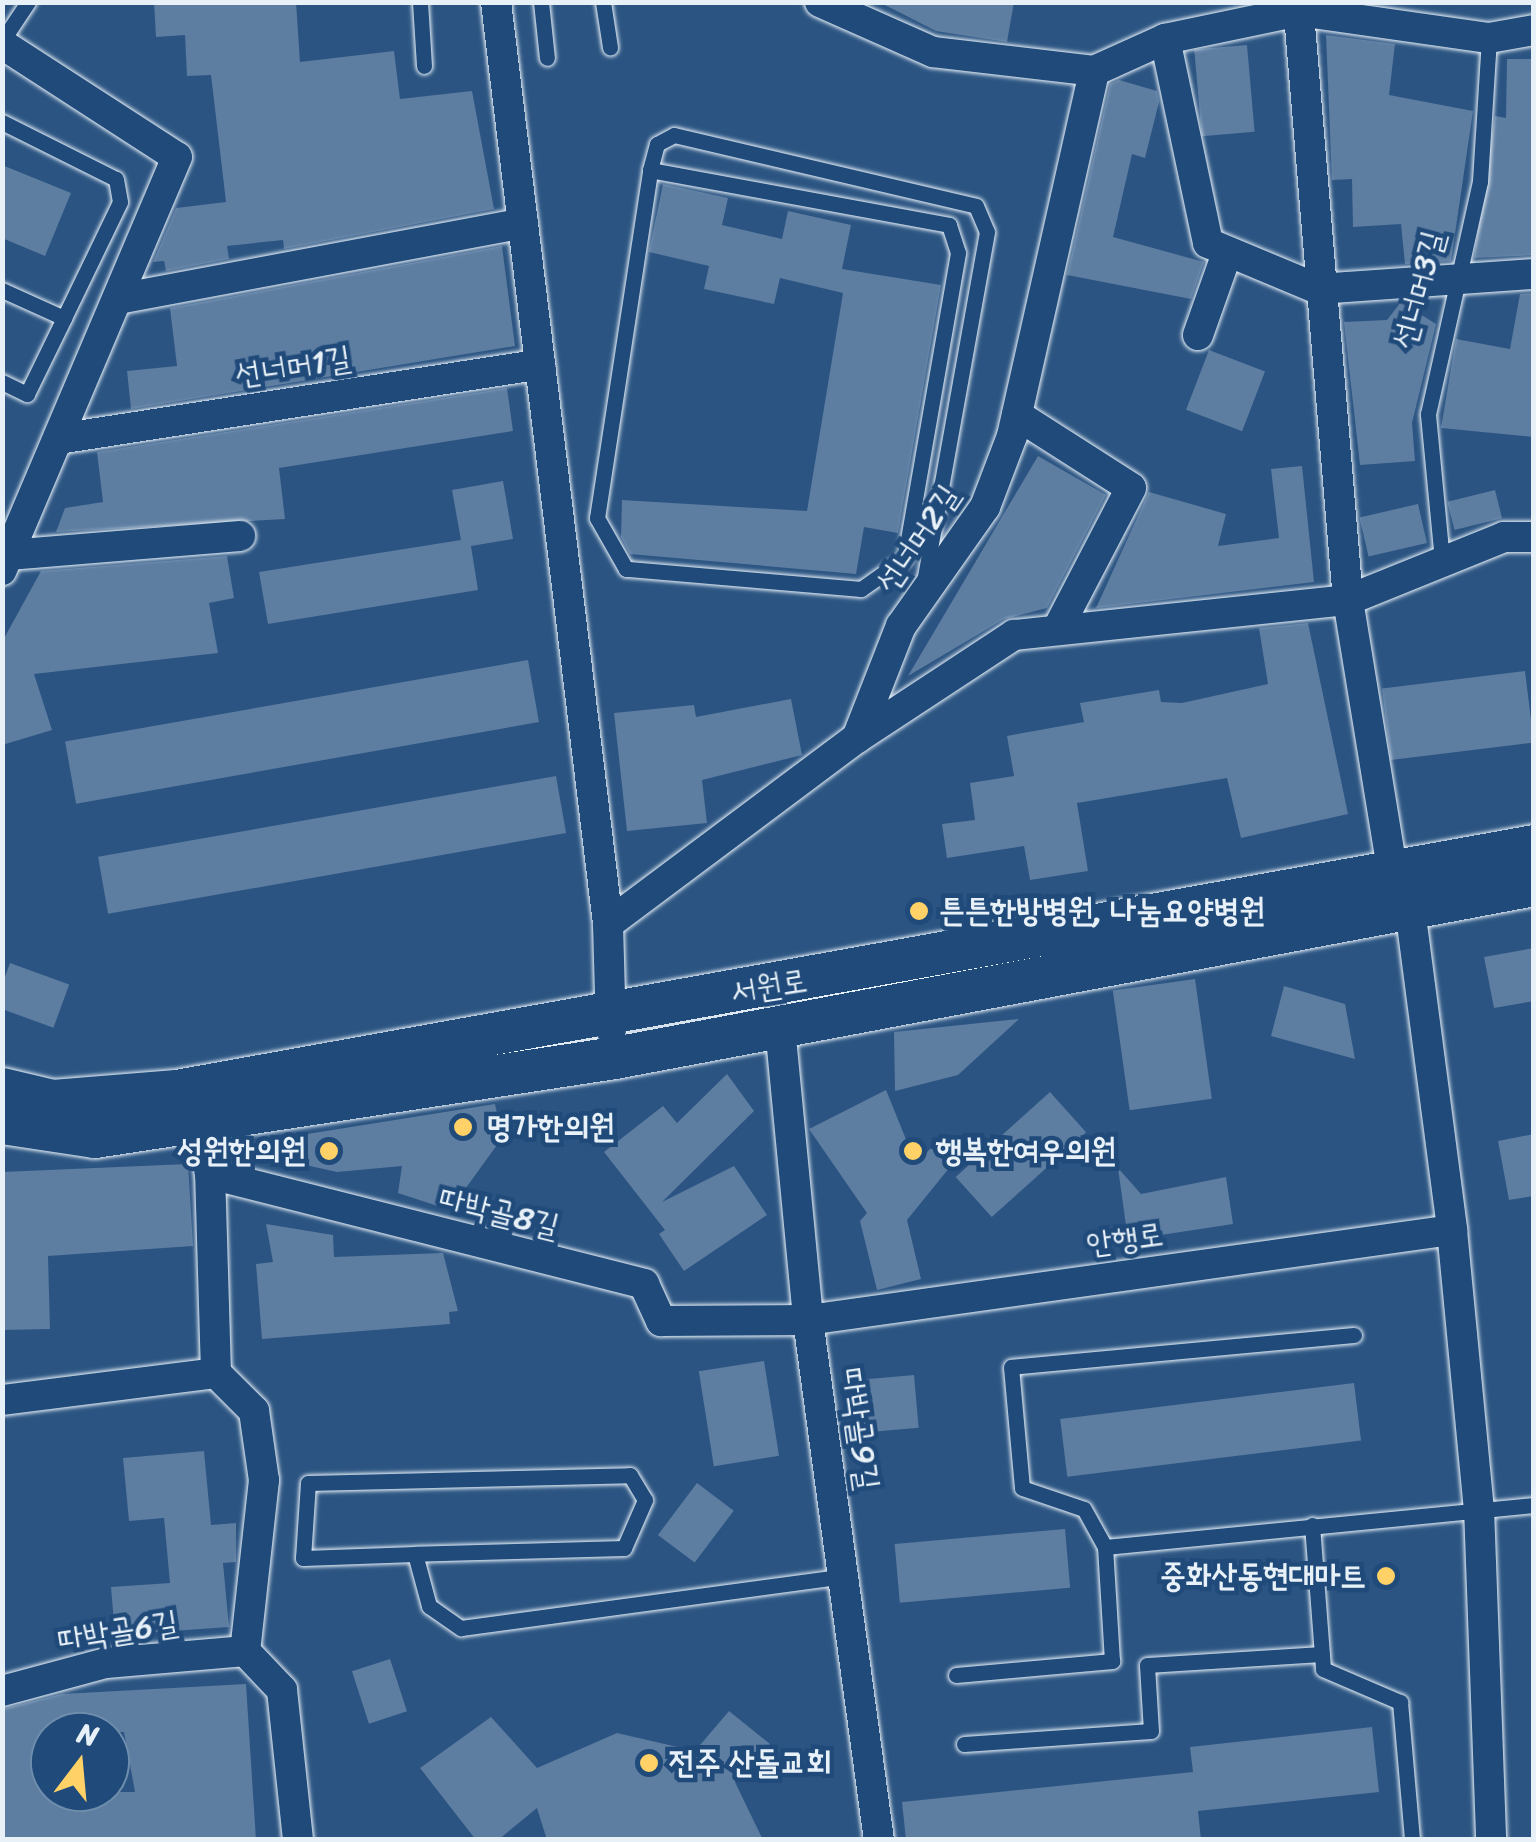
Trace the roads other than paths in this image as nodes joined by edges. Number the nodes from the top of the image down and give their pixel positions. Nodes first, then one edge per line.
1 (28, 2) edge
2 (420, 2) edge
3 (496, 2) edge
4 (542, 2) edge
5 (603, 2) edge
6 (820, 2) edge
7 (1298, 7) edge
8 (1534, 30) edge
9 (1489, 38) junction
10 (1165, 39) junction
11 (2, 42) edge
12 (610, 47) dead end
13 (547, 58) dead end
14 (424, 66) dead end
15 (1094, 71) junction
16 (2, 122) edge
17 (650, 170) junction
18 (523, 223) junction
19 (1227, 253) junction
20 (1534, 274) edge
21 (1462, 278) junction
22 (1318, 289) junction
23 (2, 290) edge
24 (118, 299) junction
25 (64, 318) junction
26 (1198, 335) dead end
27 (540, 364) junction
28 (2, 382) edge
29 (1017, 415) junction
30 (58, 438) junction
31 (240, 536) dead end
32 (1534, 538) edge
33 (4, 559) edge
34 (1442, 560) junction
35 (922, 596) junction
36 (1348, 600) junction
37 (1057, 630) junction
38 (857, 738) junction
39 (1534, 846) edge
40 (1534, 885) edge
41 (1402, 892) junction
42 (608, 924) junction
43 (609, 1010) junction
44 (780, 1027) junction
45 (615, 1058) junction
46 (2, 1089) edge
47 (201, 1121) junction
48 (2, 1123) edge
49 (210, 1174) junction
50 (1452, 1230) junction
51 (808, 1320) junction
52 (1354, 1334) dead end
53 (216, 1372) junction
54 (2, 1400) edge
55 (1534, 1505) edge
56 (1479, 1508) junction
57 (1312, 1525) junction
58 (1104, 1546) junction
59 (415, 1554) junction
60 (844, 1576) junction
61 (245, 1650) junction
62 (1322, 1654) junction
63 (956, 1674) dead end
64 (2, 1690) edge
65 (964, 1744) dead end
66 (298, 1840) edge
67 (879, 1840) edge
68 (1412, 1840) edge
69 (1491, 1840) edge

1 - 11 lane
2 - 14 lane
3 - 18 street
4 - 13 lane
5 - 12 lane
6 - 15 street
7 - 9 street
7 - 10 street
7 - 22 street
8 - 9 street
9 - 21 lane, 선너머3길
10 - 15 street
10 - 19 street
11 - 24 street
15 - 29 street, 선너머2길
16 - 25 lane
17 - 17 lane
17 - 35 lane
18 - 24 street
18 - 27 street
19 - 22 street
19 - 26 street
20 - 21 street
21 - 22 street
21 - 34 lane, 선너머3길
22 - 36 street
23 - 25 lane
24 - 30 street
25 - 28 lane
27 - 30 street, 선너머1길
27 - 42 street
29 - 35 street, 선너머2길
29 - 37 street
30 - 33 street
31 - 33 street
32 - 34 street
34 - 36 street
35 - 38 street, 선너머2길
36 - 37 street
36 - 41 street
37 - 38 street
38 - 42 street, 선너머2길
39 - 41 street, 서원로
40 - 41 street, 서원로
41 - 43 street, 서원로
41 - 44 street, 서원로
41 - 50 street
42 - 43 street
43 - 45 street
43 - 46 street, 서원로
44 - 45 street, 서원로
44 - 51 street, 따박골9길
45 - 47 street, 서원로
47 - 48 street, 서원로
47 - 49 street
49 - 51 street, 따박골8길
49 - 53 street
50 - 51 street, 안행로
50 - 56 street
51 - 60 street, 따박골9길
52 - 58 lane
53 - 54 street
53 - 61 street
55 - 56 lane
56 - 57 lane
56 - 69 street
57 - 58 lane
57 - 62 lane
58 - 63 lane
59 - 59 lane
59 - 60 lane
60 - 67 street, 따박골9길
61 - 64 street, 따박골6길
61 - 66 street
62 - 65 lane
62 - 68 lane

